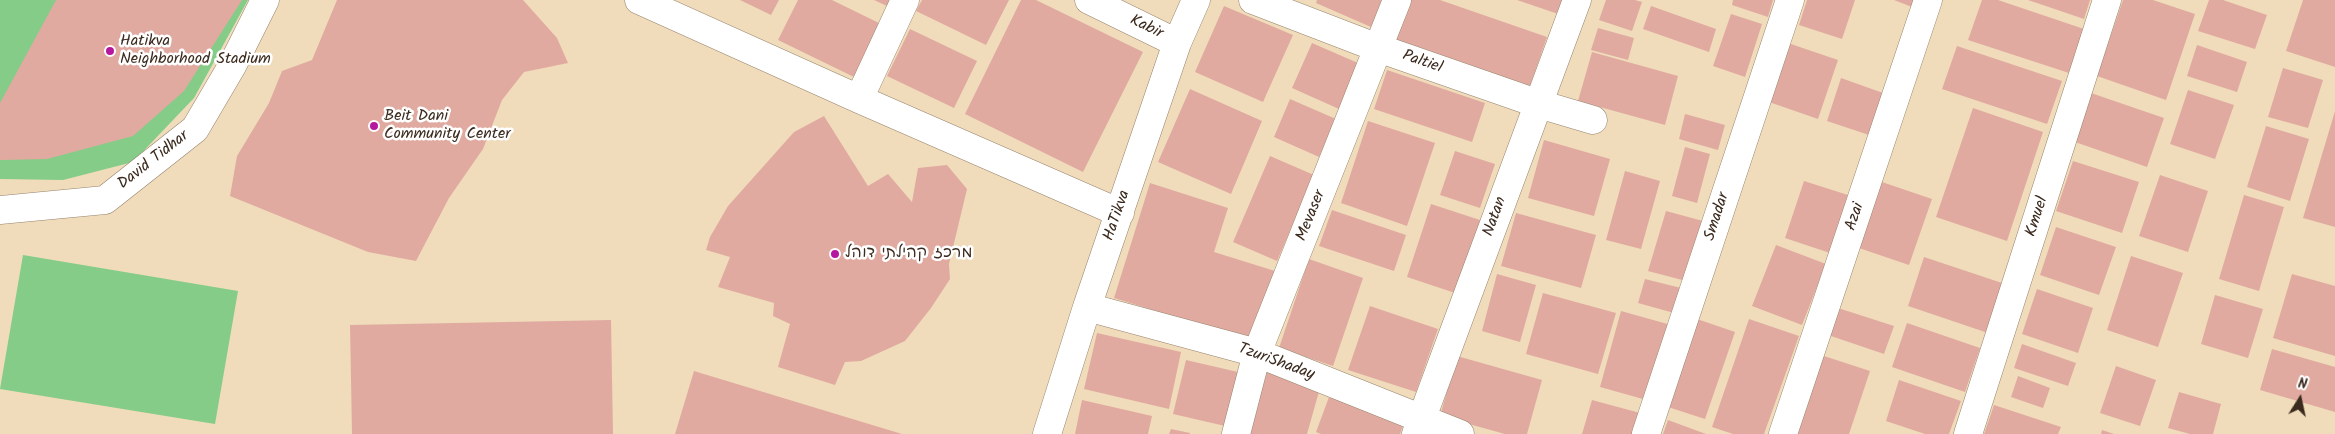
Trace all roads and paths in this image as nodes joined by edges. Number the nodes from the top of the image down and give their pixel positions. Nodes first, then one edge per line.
1 (265, 0) edge
2 (639, 0) edge
3 (905, 0) edge
4 (1088, 0) edge
5 (1196, 0) edge
6 (1253, 0) edge
7 (1397, 0) edge
8 (1577, 0) edge
9 (1790, 0) edge
10 (1928, 0) edge
11 (2107, 0) edge
12 (1177, 43) junction
13 (1378, 48) junction
14 (859, 99) junction
15 (1538, 104) junction
16 (1592, 120) dead end
17 (0, 210) edge
18 (1120, 213) junction
19 (1087, 307) junction
20 (1257, 354) junction
21 (1418, 427) edge
22 (1048, 434) edge
23 (1236, 434) edge
24 (1460, 434) edge
25 (1646, 434) edge
26 (1783, 434) edge
27 (1968, 434) edge

1 - 17 street, David Tidhar
2 - 14 street
3 - 14 street
4 - 12 street, Kabir
5 - 12 street, HaTikva
6 - 13 street, Paltiel
7 - 13 street, Mevaser
8 - 15 street, Natan
9 - 25 street, Smadar
10 - 26 street, Azai
11 - 27 street, Kmuel
12 - 18 street, HaTikva
13 - 15 street, Paltiel
13 - 20 street, Mevaser
14 - 18 street
15 - 16 street, Paltiel
15 - 21 street, Natan
18 - 19 street, HaTikva
19 - 20 street, TzuriShaday
19 - 22 street, HaTikva
20 - 21 street, TzuriShaday
20 - 23 street, Mevaser
21 - 24 street, TzuriShaday

